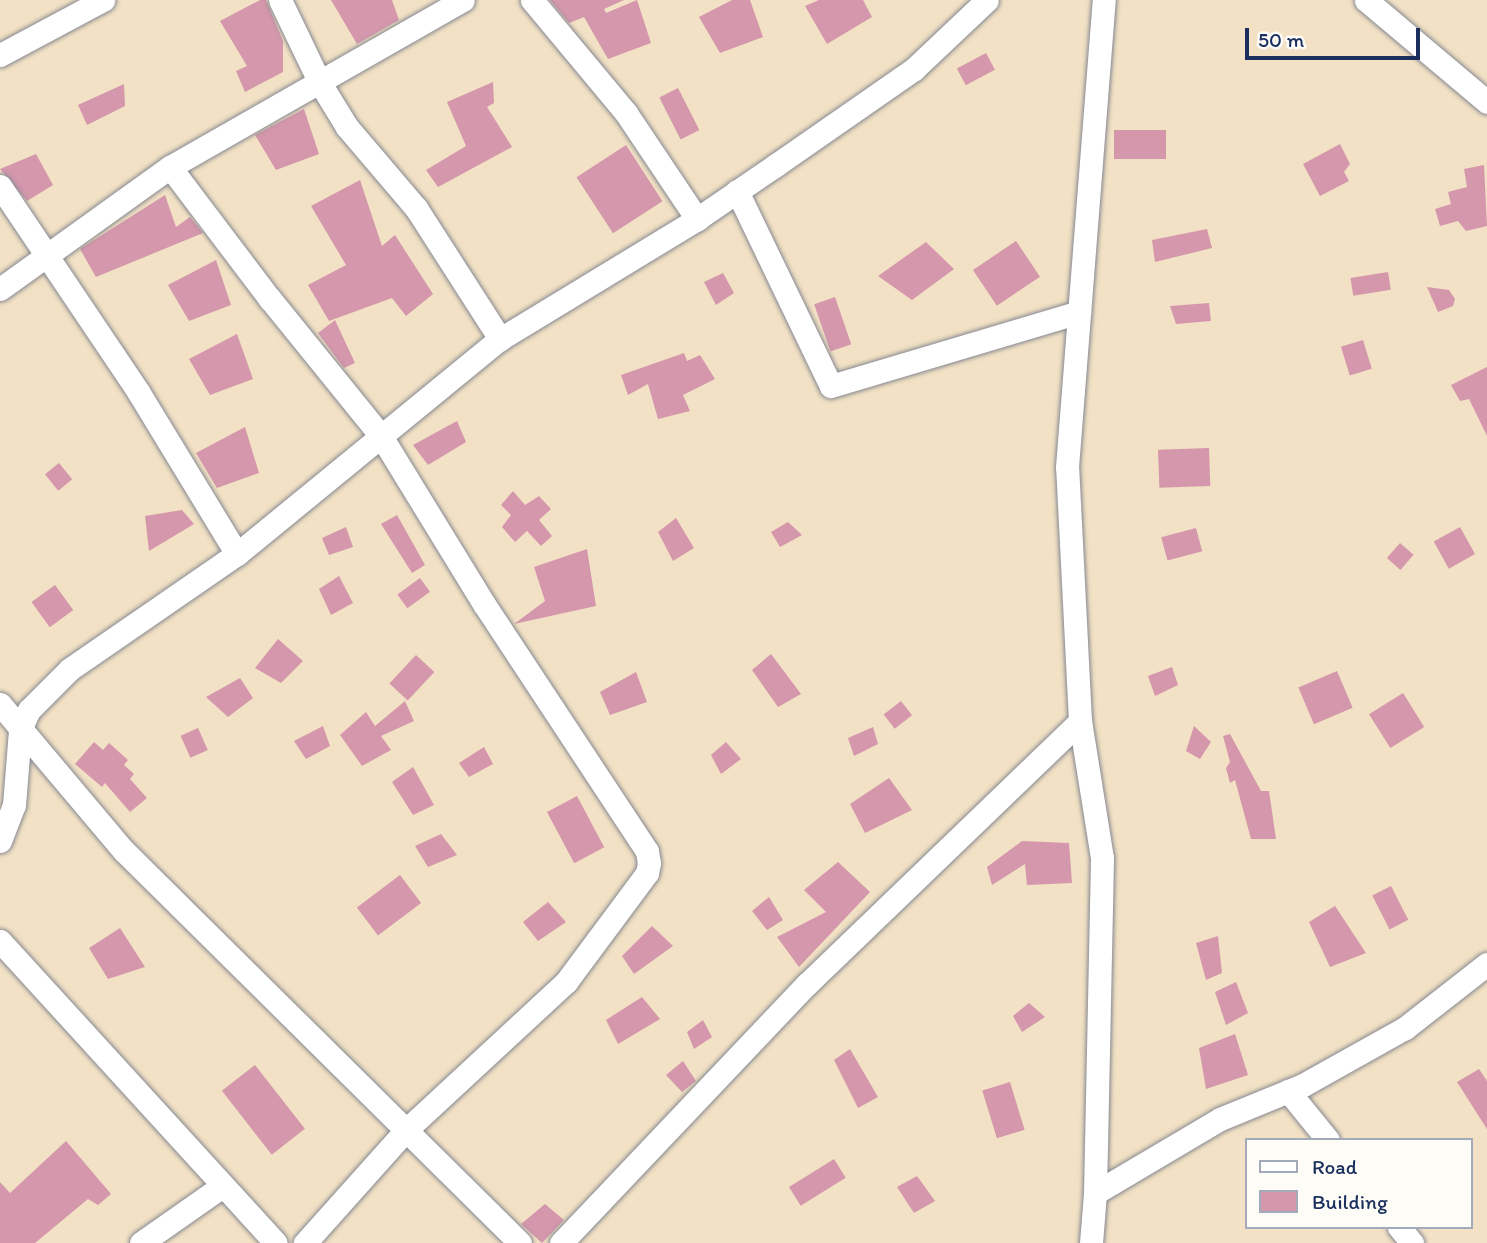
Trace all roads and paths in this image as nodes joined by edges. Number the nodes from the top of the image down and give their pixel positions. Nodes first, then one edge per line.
1 (103, 0) edge
2 (279, 0) edge
3 (463, 0) edge
4 (532, 0) edge
5 (987, 0) edge
6 (1104, 0) edge
7 (1366, 0) edge
8 (0, 55) edge
9 (320, 83) junction
10 (1487, 102) edge
11 (170, 167) junction
12 (0, 186) edge
13 (737, 191) junction
14 (697, 219) junction
15 (48, 257) junction
16 (0, 289) edge
17 (1079, 312) junction
18 (500, 339) junction
19 (381, 436) junction
20 (237, 554) junction
21 (0, 704) edge
22 (1080, 721) junction
23 (20, 730) junction
24 (0, 841) edge
25 (0, 941) edge
26 (1487, 964) edge
27 (1288, 1091) junction
28 (406, 1130) junction
29 (1326, 1138) edge
30 (221, 1187) junction
31 (1095, 1194) junction
32 (1401, 1229) edge
33 (141, 1243) edge
34 (276, 1243) edge
35 (305, 1243) edge
36 (520, 1243) edge
37 (562, 1243) edge
38 (1091, 1243) edge
39 (1412, 1243) edge

1 - 8 street
2 - 9 street
3 - 9 street
4 - 14 street
5 - 13 street
6 - 17 street
7 - 10 street
9 - 11 street
9 - 18 street
11 - 15 street
11 - 19 street
12 - 15 street
13 - 14 street
13 - 17 street
14 - 18 street
15 - 16 street
15 - 20 street
17 - 22 street
18 - 19 street
19 - 20 street
19 - 28 street
20 - 23 street
21 - 23 street
22 - 31 street
22 - 37 street
23 - 24 street
23 - 28 street
25 - 30 street
26 - 27 street
27 - 29 street
27 - 31 street
28 - 35 street
28 - 36 street
30 - 33 street
30 - 34 street
31 - 38 street
32 - 39 street

